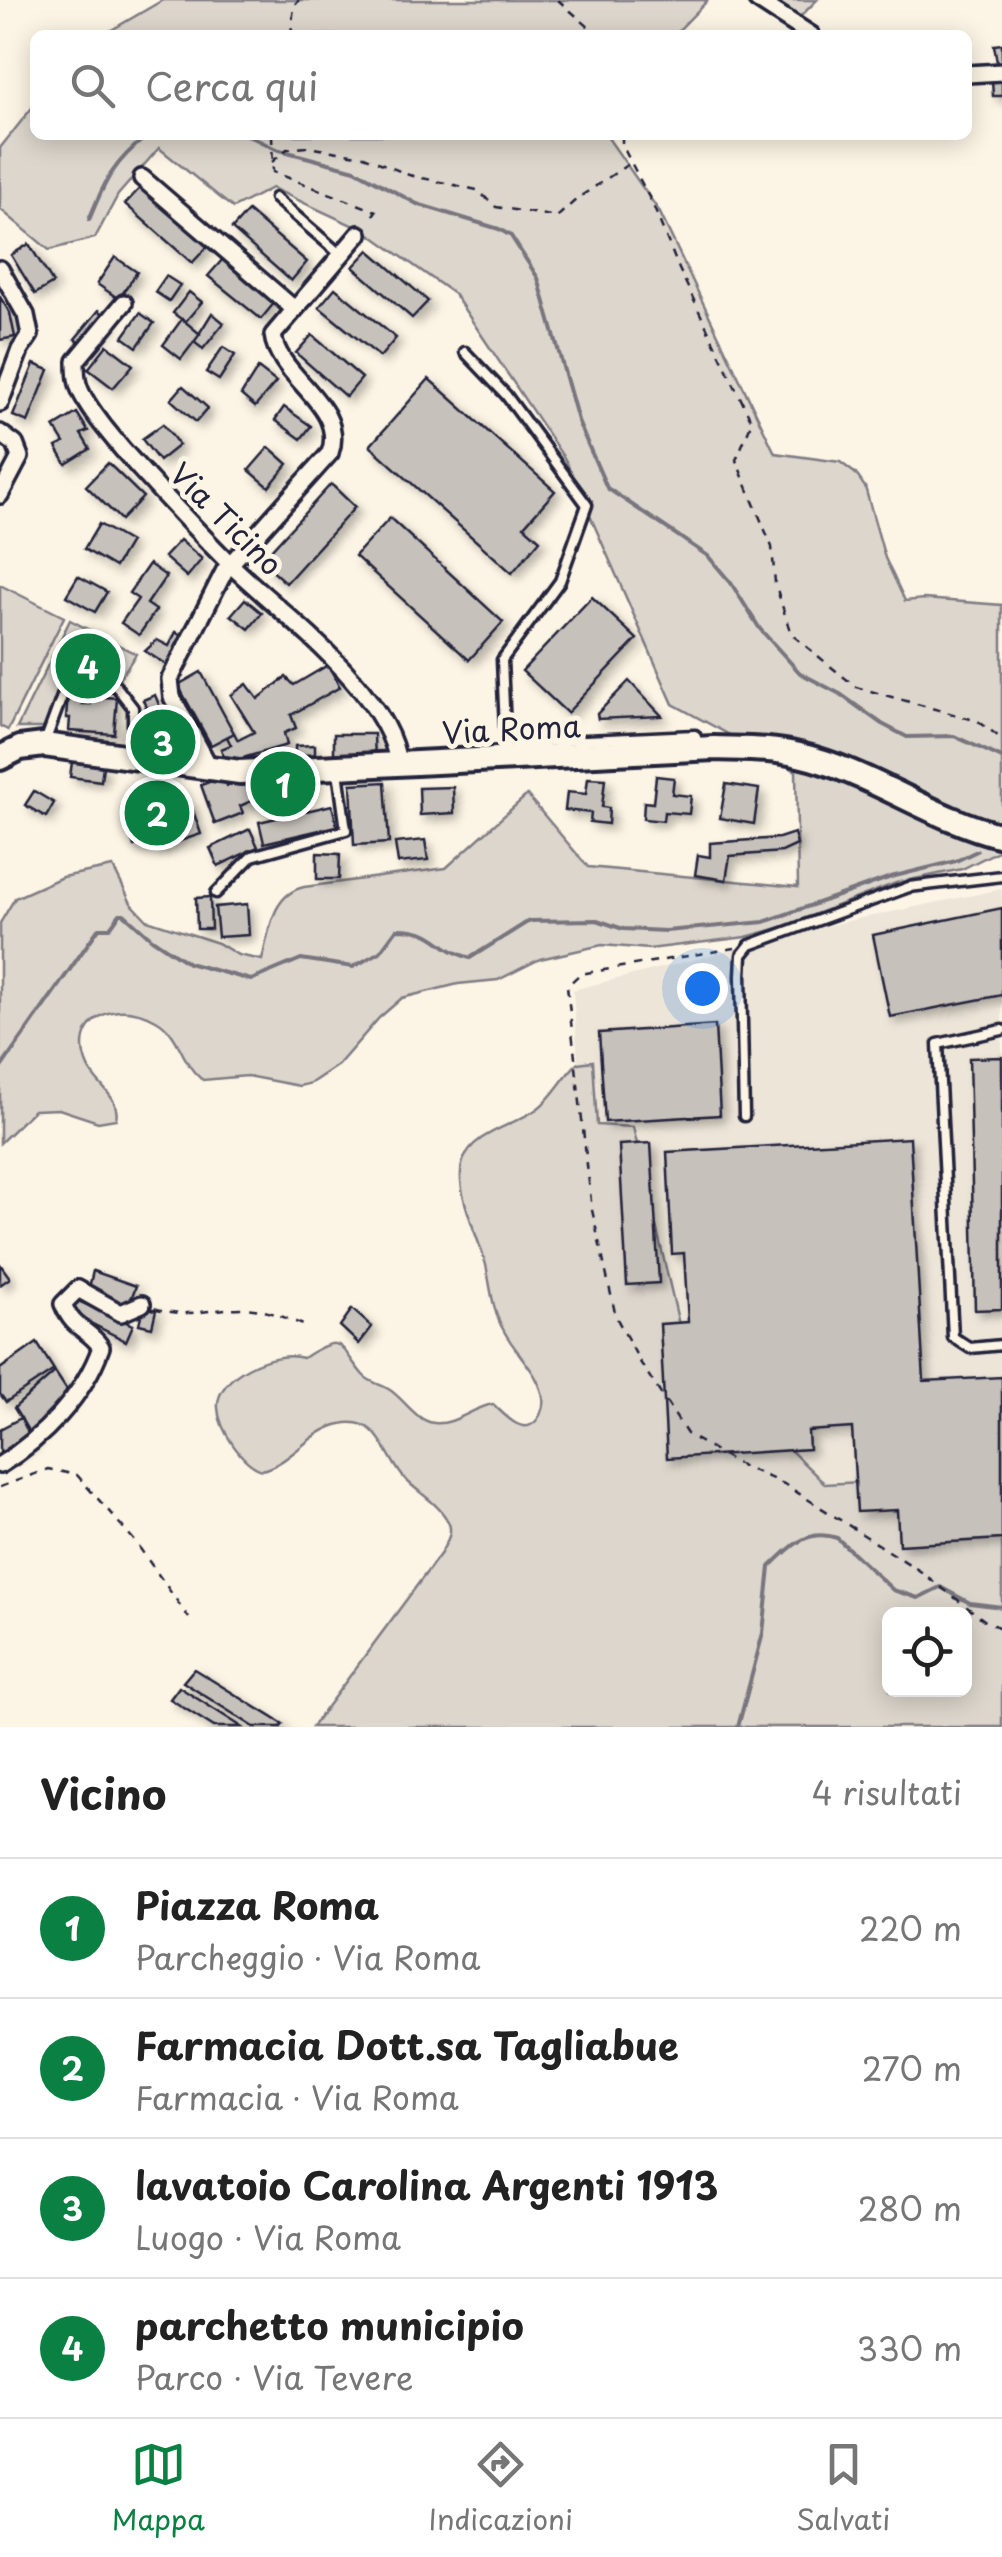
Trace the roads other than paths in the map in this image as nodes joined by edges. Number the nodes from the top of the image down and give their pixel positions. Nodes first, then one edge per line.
1 (758, 0) edge
2 (803, 30) edge
3 (1002, 72) edge
4 (972, 74) edge
5 (142, 178) dead end
6 (276, 198) dead end
7 (359, 234) road end
8 (341, 255) junction
9 (0, 268) edge
10 (124, 304) dead end
11 (293, 308) junction
12 (465, 352) dead end
13 (6, 364) edge
14 (0, 403) edge
15 (0, 433) edge
16 (0, 495) edge
17 (230, 564) junction
18 (44, 745) junction
19 (4, 750) edge
20 (133, 758) junction
21 (506, 758) junction
22 (398, 764) junction
23 (337, 767) junction
24 (211, 770) junction
25 (1002, 836) edge
26 (1002, 876) edge
27 (216, 893) dead end
28 (1002, 1030) edge
29 (744, 1116) dead end
30 (142, 1304) road end
31 (1002, 1345) edge
32 (0, 1465) edge

1 - 2 street
3 - 4 street
5 - 11 street
6 - 8 lane
7 - 8 street
8 - 11 street
9 - 13 street
10 - 17 street, Via Ticino
11 - 17 street
12 - 21 lane
13 - 14 street
15 - 16 street
17 - 22 street, Via Ticino
17 - 24 street
18 - 19 street, Via Roma
18 - 20 street, Via Roma
18 - 20 lane
20 - 24 street, Via Roma
21 - 22 street, Via Roma
21 - 25 street, Via Roma
22 - 23 street, Via Roma
23 - 24 street, Via Roma
23 - 27 lane
26 - 29 lane
28 - 31 lane
30 - 32 street

